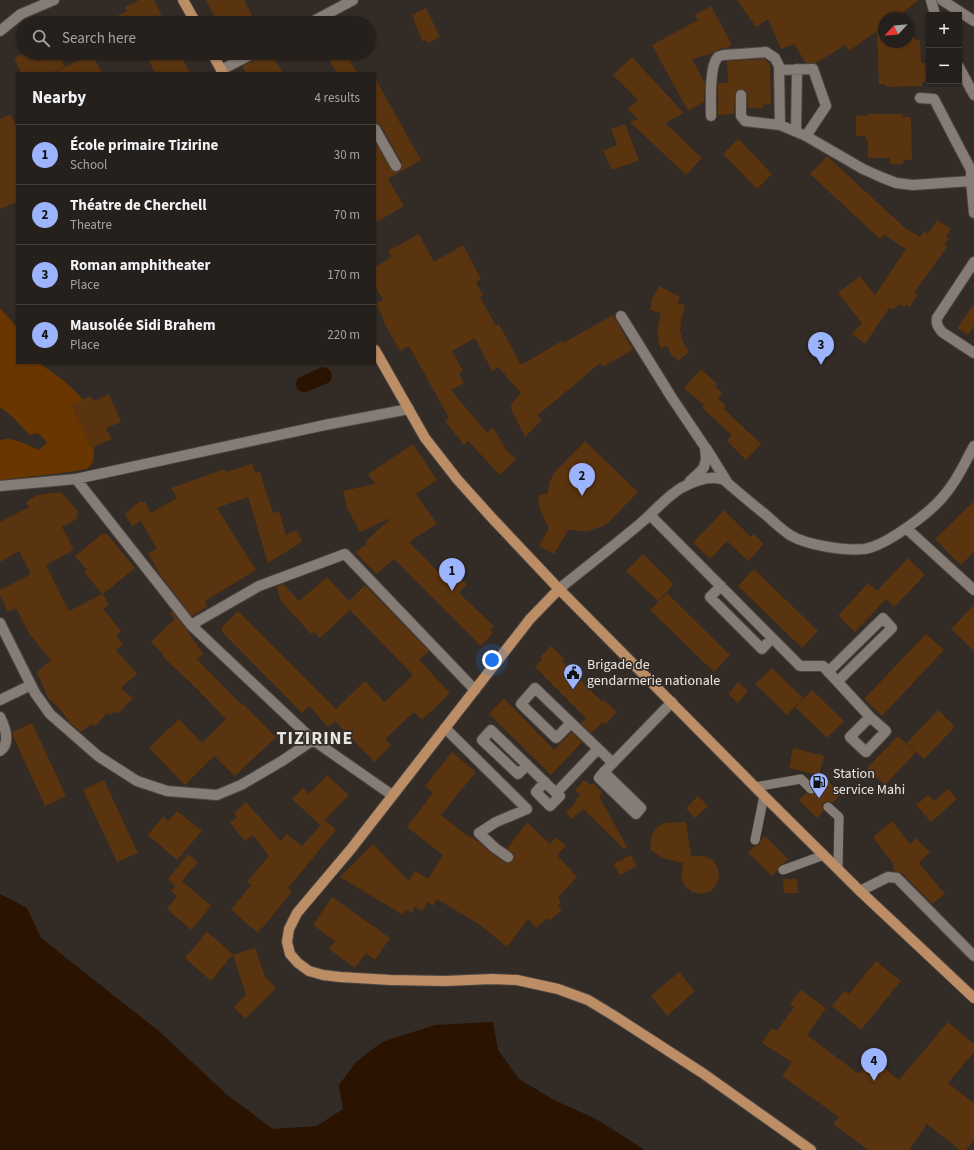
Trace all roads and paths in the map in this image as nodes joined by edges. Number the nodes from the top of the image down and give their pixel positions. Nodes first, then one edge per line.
1 (54, 0) edge
2 (183, 0) edge
3 (353, 0) edge
4 (932, 0) edge
5 (942, 0) edge
6 (934, 12) edge
7 (18, 16) edge
8 (192, 16) edge
9 (323, 16) edge
10 (16, 17) edge
11 (974, 21) edge
12 (0, 31) edge
13 (216, 60) edge
14 (242, 60) edge
15 (780, 70) junction
16 (797, 70) junction
17 (222, 72) edge
18 (962, 73) edge
19 (741, 95) dead end
20 (974, 95) edge
21 (920, 98) dead end
22 (711, 116) dead end
23 (780, 125) junction
24 (376, 131) edge
25 (796, 131) junction
26 (806, 136) junction
27 (396, 166) dead end
28 (973, 181) edge
29 (974, 209) edge
30 (974, 262) edge
31 (622, 316) dead end
32 (376, 352) edge
33 (974, 353) edge
34 (408, 409) junction
35 (974, 446) edge
36 (705, 447) junction
37 (76, 480) junction
38 (729, 484) junction
39 (0, 486) edge
40 (681, 488) junction
41 (650, 515) junction
42 (906, 528) junction
43 (721, 586) junction
44 (559, 589) junction
45 (974, 590) edge
46 (0, 623) edge
47 (191, 625) junction
48 (772, 638) junction
49 (828, 672) junction
50 (838, 681) junction
51 (31, 685) junction
52 (475, 690) junction
53 (0, 700) edge
54 (672, 702) junction
55 (0, 717) edge
56 (870, 717) dead end
57 (571, 723) junction
58 (445, 728) junction
59 (313, 740) junction
60 (598, 749) junction
61 (0, 751) edge
62 (613, 763) junction
63 (527, 765) dead end
64 (604, 772) dead end
65 (545, 782) junction
66 (755, 787) junction
67 (811, 789) dead end
68 (556, 793) junction
69 (392, 795) junction
70 (764, 796) junction
71 (828, 806) dead end
72 (755, 840) dead end
73 (824, 855) junction
74 (508, 857) dead end
75 (838, 868) junction
76 (783, 870) dead end
77 (860, 891) junction
78 (974, 956) edge
79 (974, 998) edge
80 (811, 1150) edge

1 - 7 street
2 - 8 main road
3 - 9 street
4 - 6 street
5 - 11 street
10 - 12 street
13 - 17 main road
14 - 17 street
15 - 16 street
15 - 22 street
15 - 23 street
16 - 25 street
16 - 26 street
18 - 20 street
19 - 23 street
21 - 28 street
23 - 25 street
24 - 27 street
25 - 26 street
26 - 28 street
28 - 29 street
30 - 33 street
31 - 36 street
32 - 34 main road
34 - 37 street
34 - 44 main road
35 - 42 street
36 - 38 street
36 - 40 street
37 - 39 street
37 - 47 street
38 - 40 street
38 - 42 street
40 - 41 street
41 - 43 street
41 - 44 street
42 - 45 street
43 - 48 street
43 - 48 street
44 - 52 main road
44 - 54 main road
46 - 51 street
47 - 52 street
47 - 59 street
48 - 49 street
49 - 50 street
49 - 50 street
50 - 56 street
51 - 53 street
51 - 59 street
52 - 58 main road
54 - 62 street
54 - 66 main road
55 - 61 street
57 - 57 street
57 - 60 street
58 - 69 main road
58 - 74 street
59 - 69 street
60 - 62 street
60 - 68 street
62 - 64 street
63 - 65 street
65 - 68 street
65 - 68 street
66 - 67 lane
66 - 70 main road
69 - 80 main road
70 - 72 lane
70 - 73 main road
71 - 75 lane
73 - 75 main road
73 - 76 lane
75 - 77 main road
77 - 78 street
77 - 79 main road

